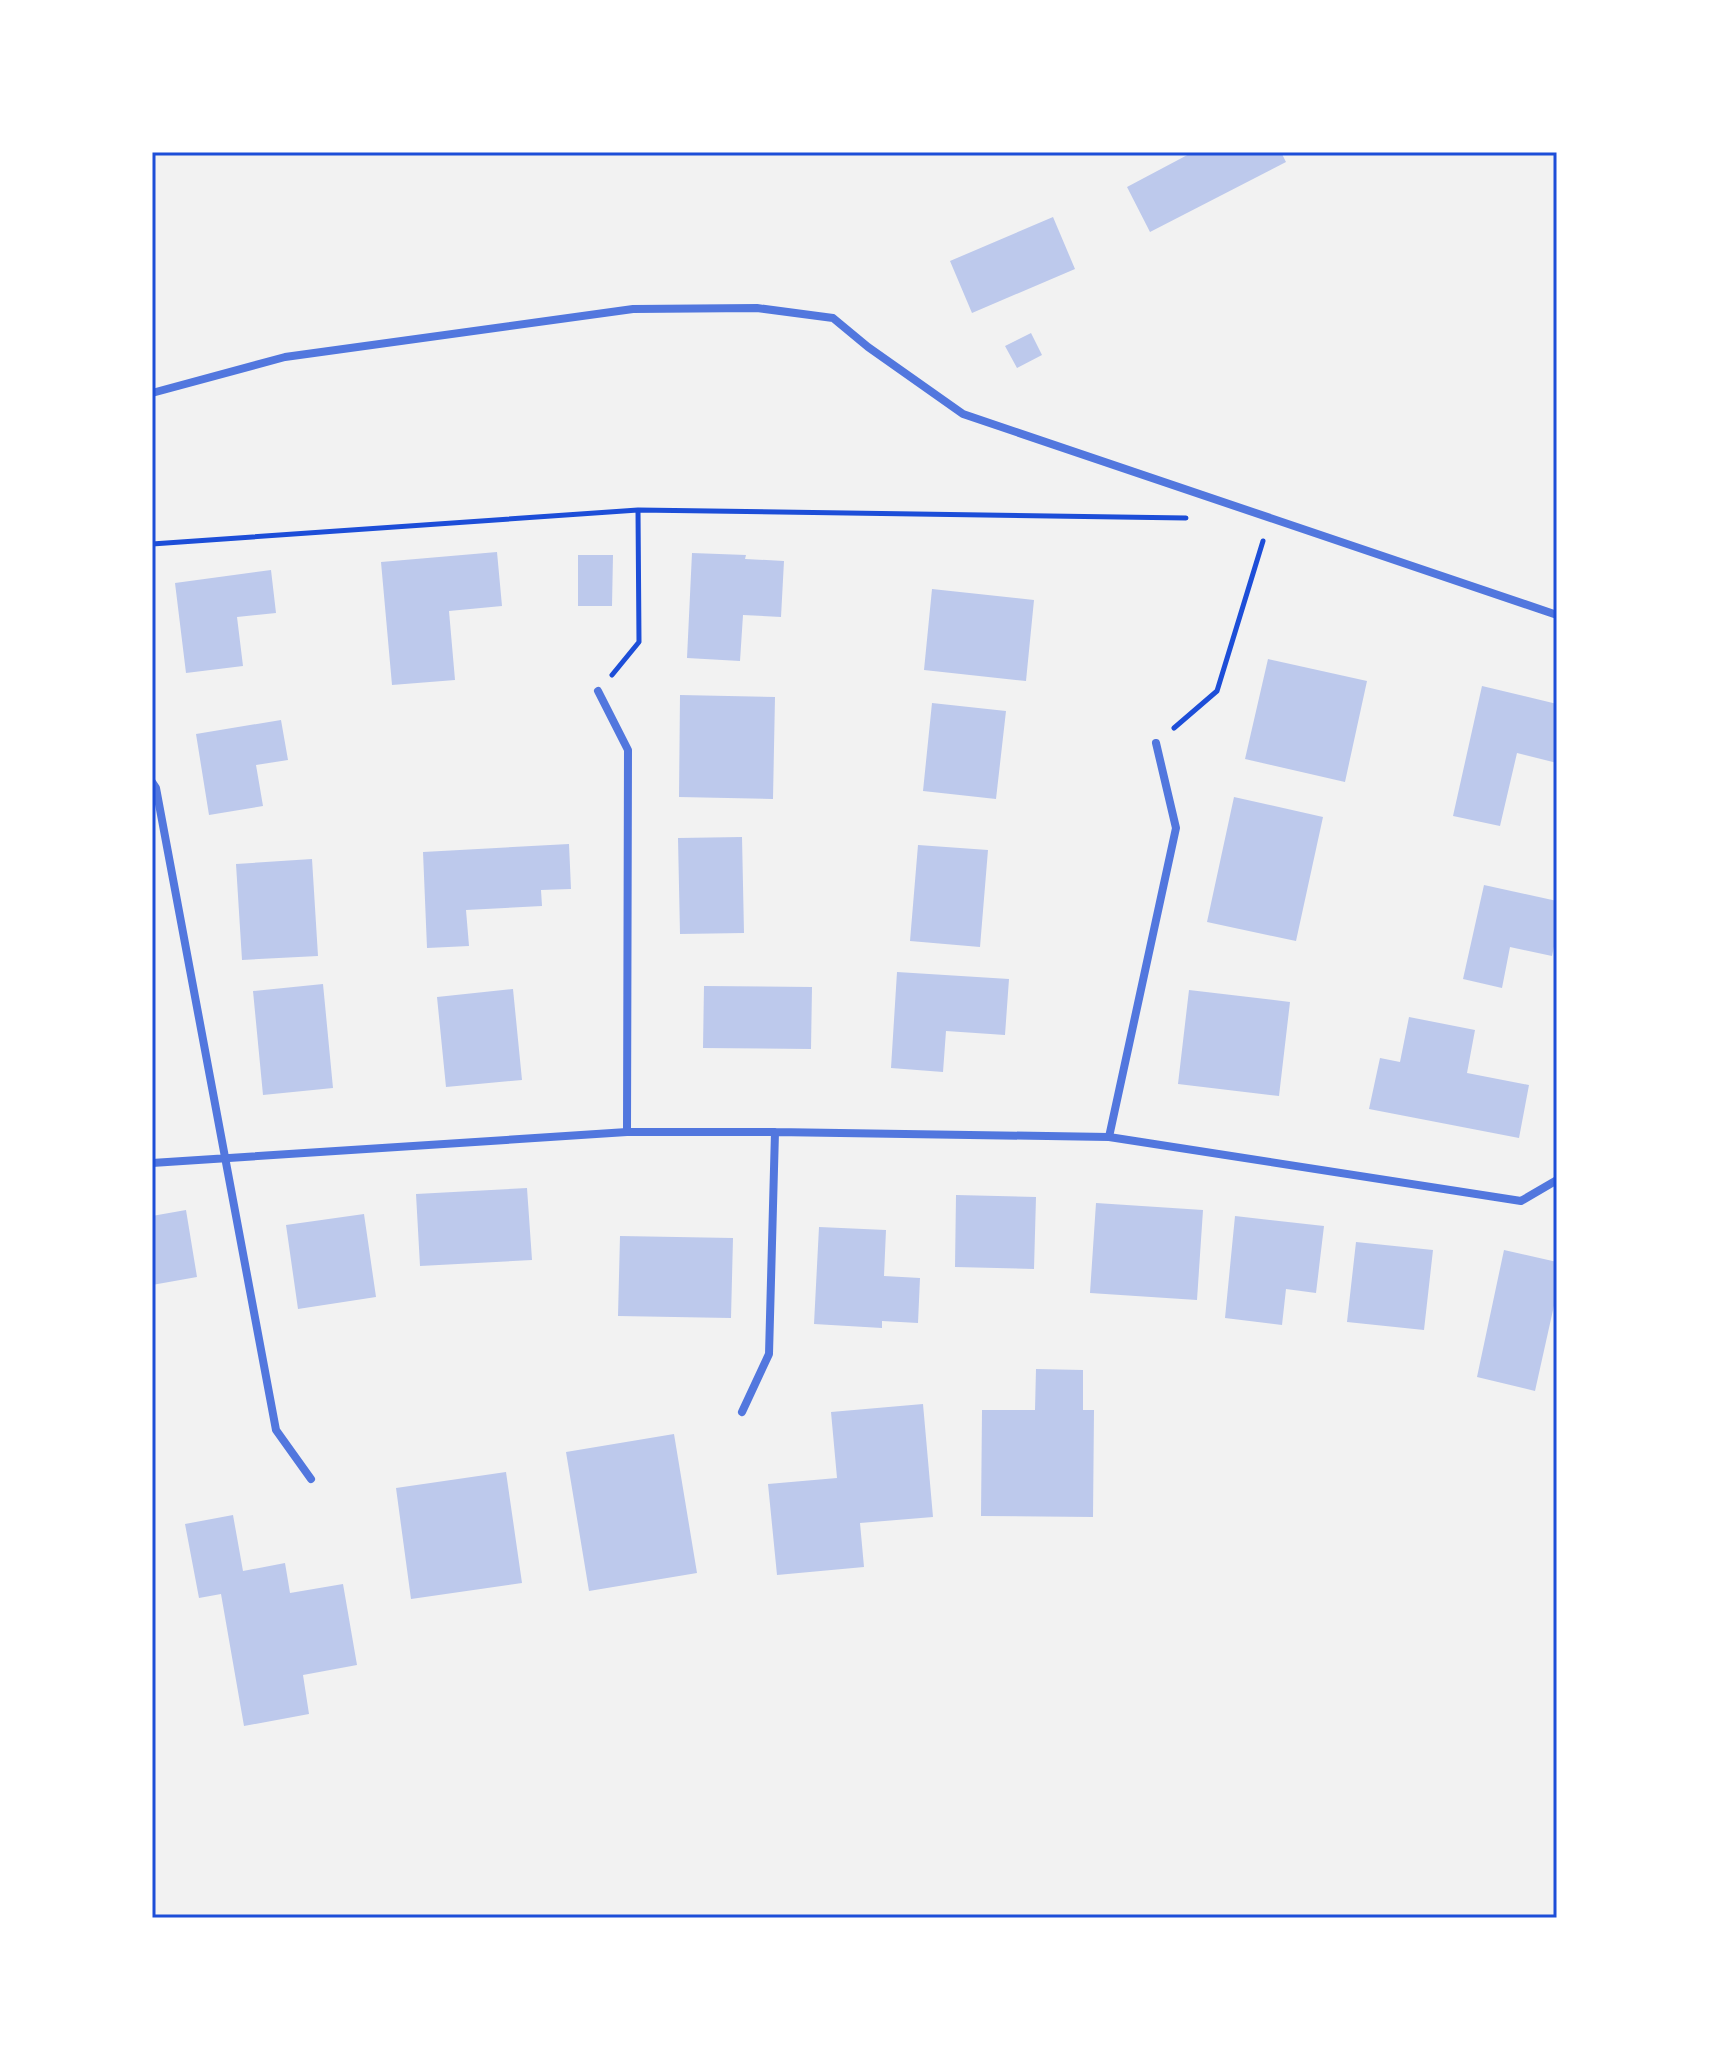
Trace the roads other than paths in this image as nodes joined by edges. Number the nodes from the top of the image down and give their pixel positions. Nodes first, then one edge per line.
1 (152, 393) edge
2 (1557, 615) edge
3 (598, 691) road end
4 (1156, 743) road end
5 (152, 782) edge
6 (627, 1132) junction
7 (775, 1132) junction
8 (1109, 1137) junction
9 (225, 1160) junction
10 (152, 1163) edge
11 (1557, 1180) edge
12 (742, 1412) dead end
13 (311, 1479) dead end

1 - 2 street
3 - 6 street
4 - 8 street
5 - 9 street
6 - 7 street
6 - 9 street
7 - 8 street
7 - 12 street
8 - 11 street
9 - 10 street
9 - 13 street

